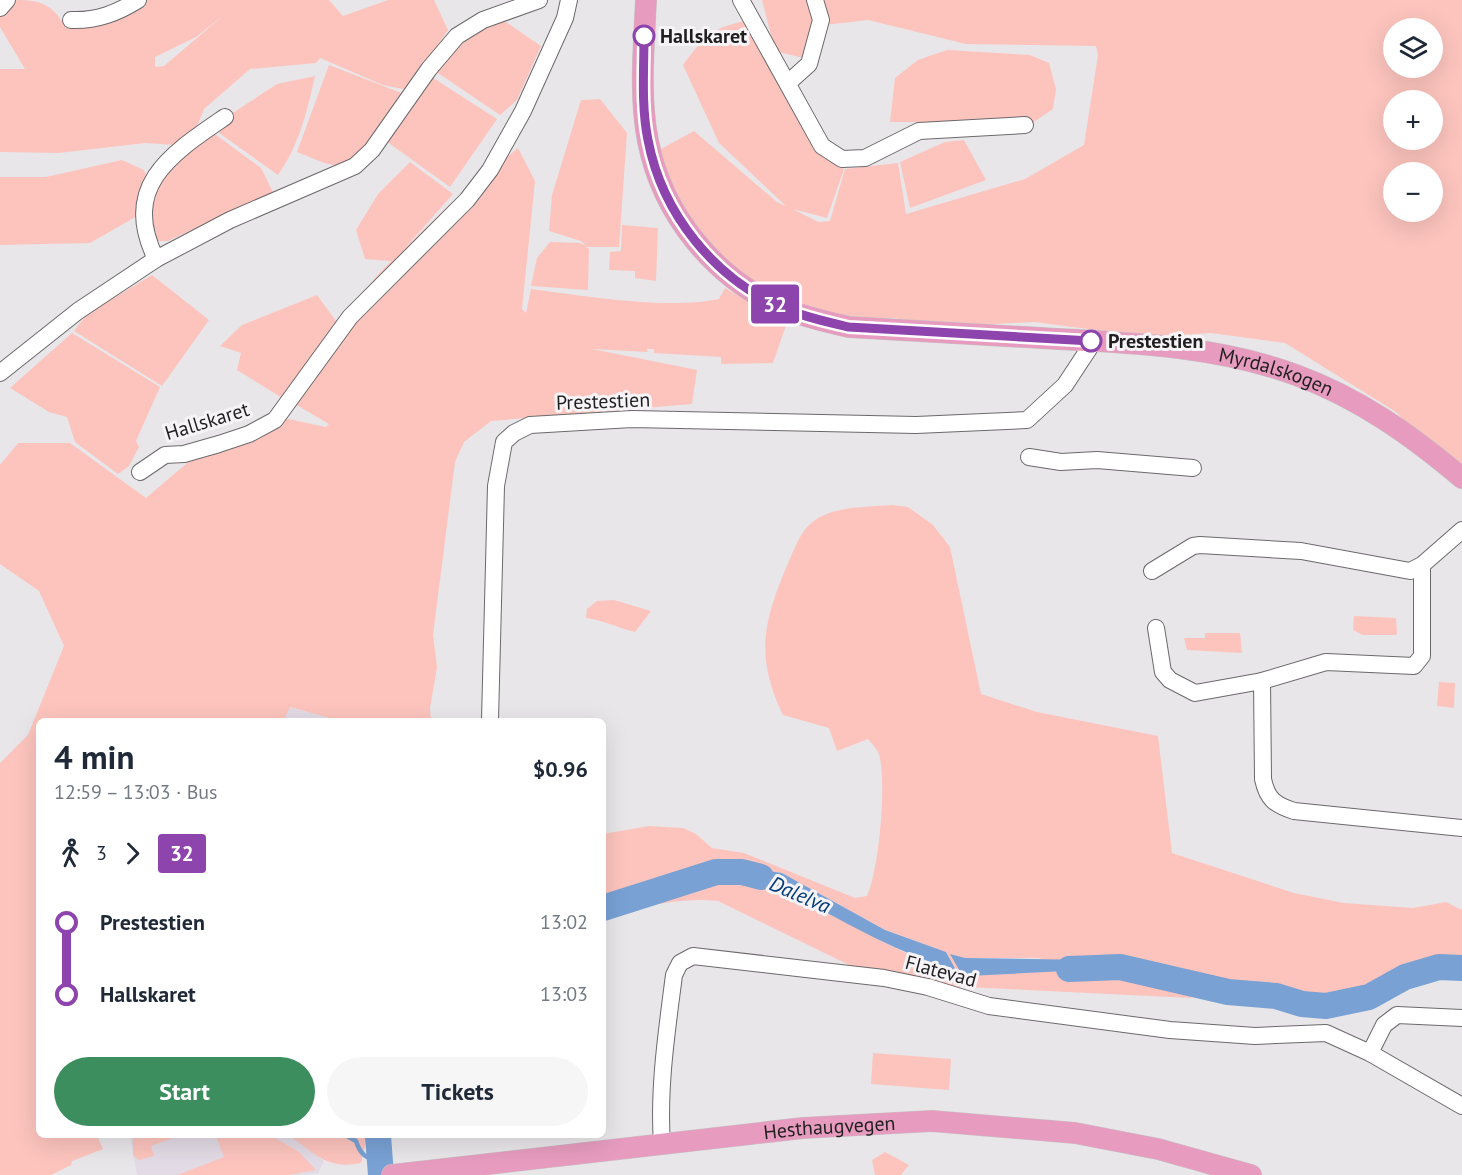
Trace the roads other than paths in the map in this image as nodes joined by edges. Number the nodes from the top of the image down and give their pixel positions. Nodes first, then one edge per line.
1 (7, 0) edge
2 (138, 0) edge
3 (539, 0) edge
4 (569, 0) edge
5 (646, 0) edge
6 (741, 0) edge
7 (815, 0) edge
8 (0, 8) edge
9 (71, 20) dead end
10 (789, 82) junction
11 (225, 117) dead end
12 (1025, 125) dead end
13 (156, 259) junction
14 (1094, 341) junction
15 (0, 373) edge
16 (1029, 457) dead end
17 (1194, 468) dead end
18 (140, 472) dead end
19 (1462, 478) edge
20 (1462, 530) edge
21 (1422, 565) junction
22 (1152, 571) dead end
23 (1156, 628) dead end
24 (1262, 681) junction
25 (490, 718) edge
26 (1462, 828) edge
27 (1462, 1018) edge
28 (1370, 1053) junction
29 (1462, 1106) edge
30 (662, 1144) junction
31 (485, 1170) edge
32 (460, 1171) edge
33 (398, 1174) edge
34 (1251, 1175) edge

1 - 8 street
2 - 9 street
3 - 13 street
4 - 18 street, Hallskaret
5 - 14 main road, Myrdalskogen
6 - 10 street
7 - 10 street
10 - 12 street
11 - 13 street
13 - 15 street
14 - 19 main road, Myrdalskogen
14 - 25 street, Prestestien
16 - 17 street
20 - 21 street
21 - 22 street
21 - 24 street
23 - 24 street
24 - 26 street
27 - 28 street
28 - 29 street, Flatevad
28 - 30 street, Flatevad
30 - 31 main road, Hesthaugvegen
30 - 34 main road, Hesthaugvegen
31 - 32 main road, Hesthaugvegen
32 - 33 main road, Hesthaugvegen

